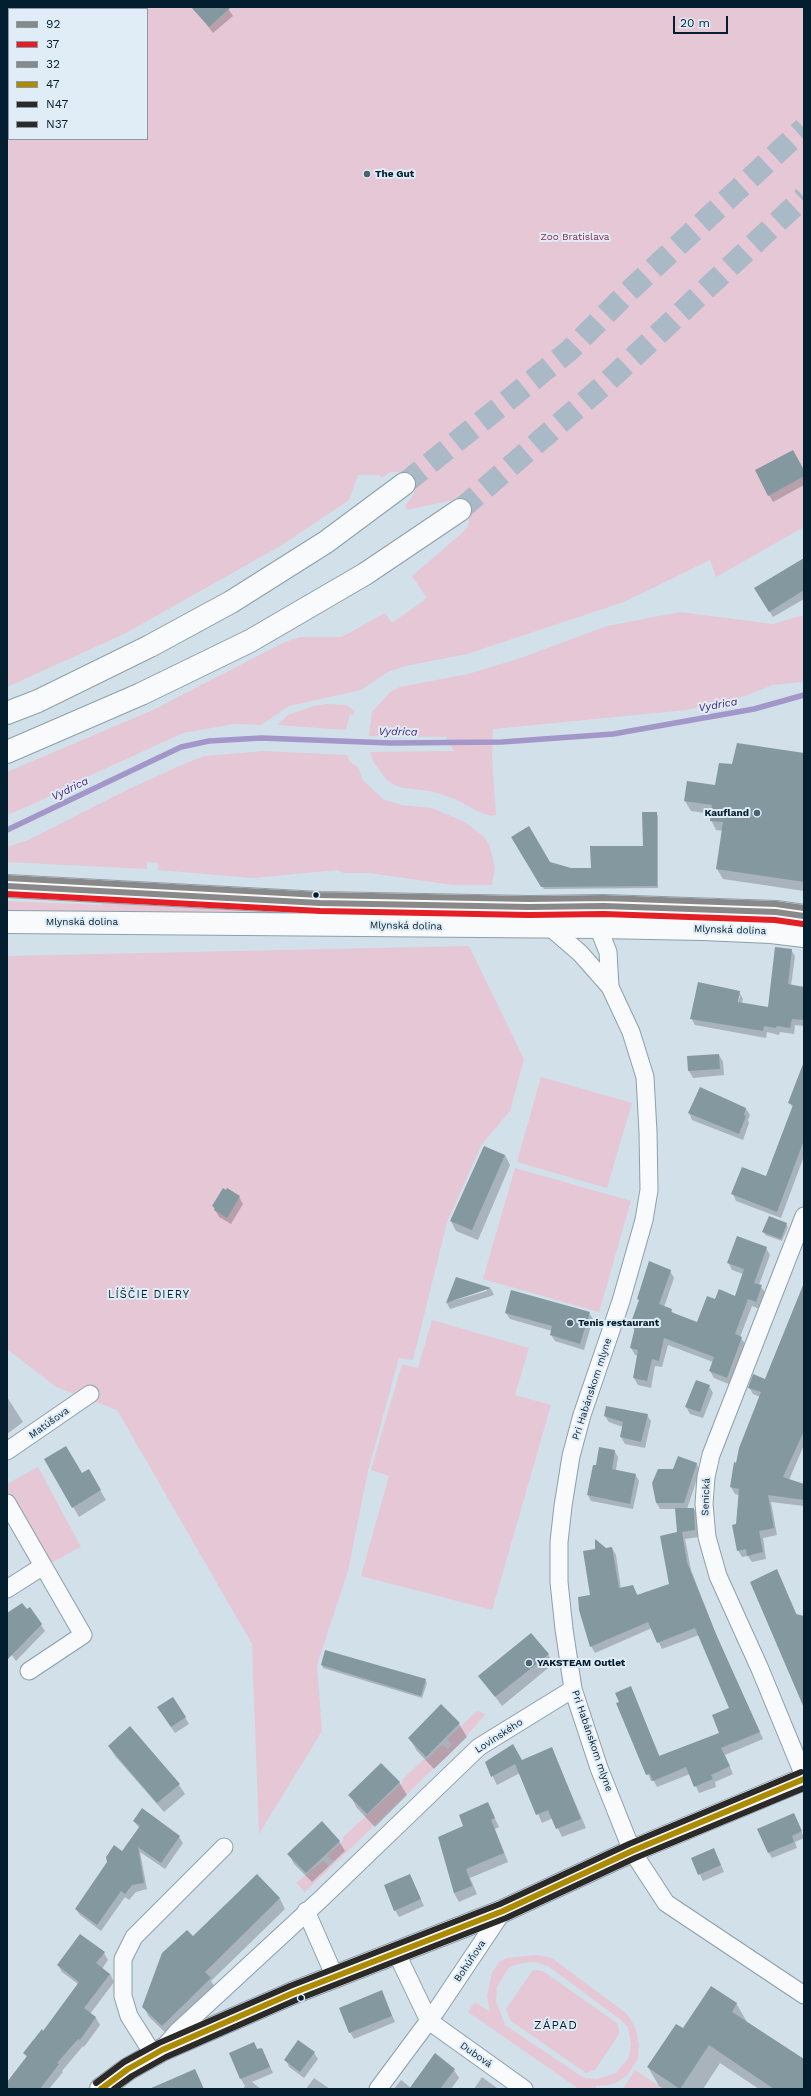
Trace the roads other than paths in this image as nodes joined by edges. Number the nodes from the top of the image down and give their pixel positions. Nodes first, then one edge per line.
1 (404, 484) tunnel mouth
2 (460, 510) tunnel mouth
3 (7, 713) edge
4 (7, 752) edge
5 (7, 886) edge
6 (583, 906) junction
7 (529, 907) junction
8 (804, 916) edge
9 (7, 922) edge
10 (598, 927) junction
11 (551, 928) junction
12 (804, 936) edge
13 (610, 987) junction
14 (804, 1216) edge
15 (90, 1394) dead end
16 (7, 1451) edge
17 (7, 1503) edge
18 (43, 1566) junction
19 (7, 1589) edge
20 (30, 1671) dead end
21 (574, 1689) junction
22 (804, 1777) edge
23 (224, 1847) dead end
24 (632, 1851) junction
25 (503, 1911) junction
26 (306, 1912) junction
27 (396, 1952) junction
28 (335, 1977) junction
29 (804, 1995) edge
30 (432, 2016) junction
31 (157, 2052) junction
32 (101, 2089) edge
33 (378, 2089) edge
34 (524, 2089) edge

1 - 3 main road
2 - 4 main road
5 - 7 main road, Mlynská dolina
6 - 7 main road, Mlynská dolina
6 - 8 main road, Mlynská dolina
6 - 10 main road
7 - 11 main road
9 - 11 main road, Mlynská dolina
10 - 11 main road, Mlynská dolina
10 - 12 main road, Mlynská dolina
10 - 13 street, Pri Habánskom mlyne
11 - 13 street, Pri Habánskom mlyne
13 - 21 street, Pri Habánskom mlyne
14 - 22 street, Senická
15 - 16 street, Matúšova
17 - 18 street
18 - 19 street
18 - 20 street
21 - 24 street, Pri Habánskom mlyne
21 - 26 street, Lovinského
22 - 24 main road
23 - 31 street
24 - 25 main road
24 - 29 street, Pri Habánskom mlyne
25 - 27 main road
25 - 30 street, Bohúňova
26 - 28 street
26 - 31 street, Lovinského
27 - 28 main road
27 - 30 street
28 - 31 main road
30 - 33 street, Bohúňova
30 - 34 street, Dubová
31 - 32 main road, Lovinského

